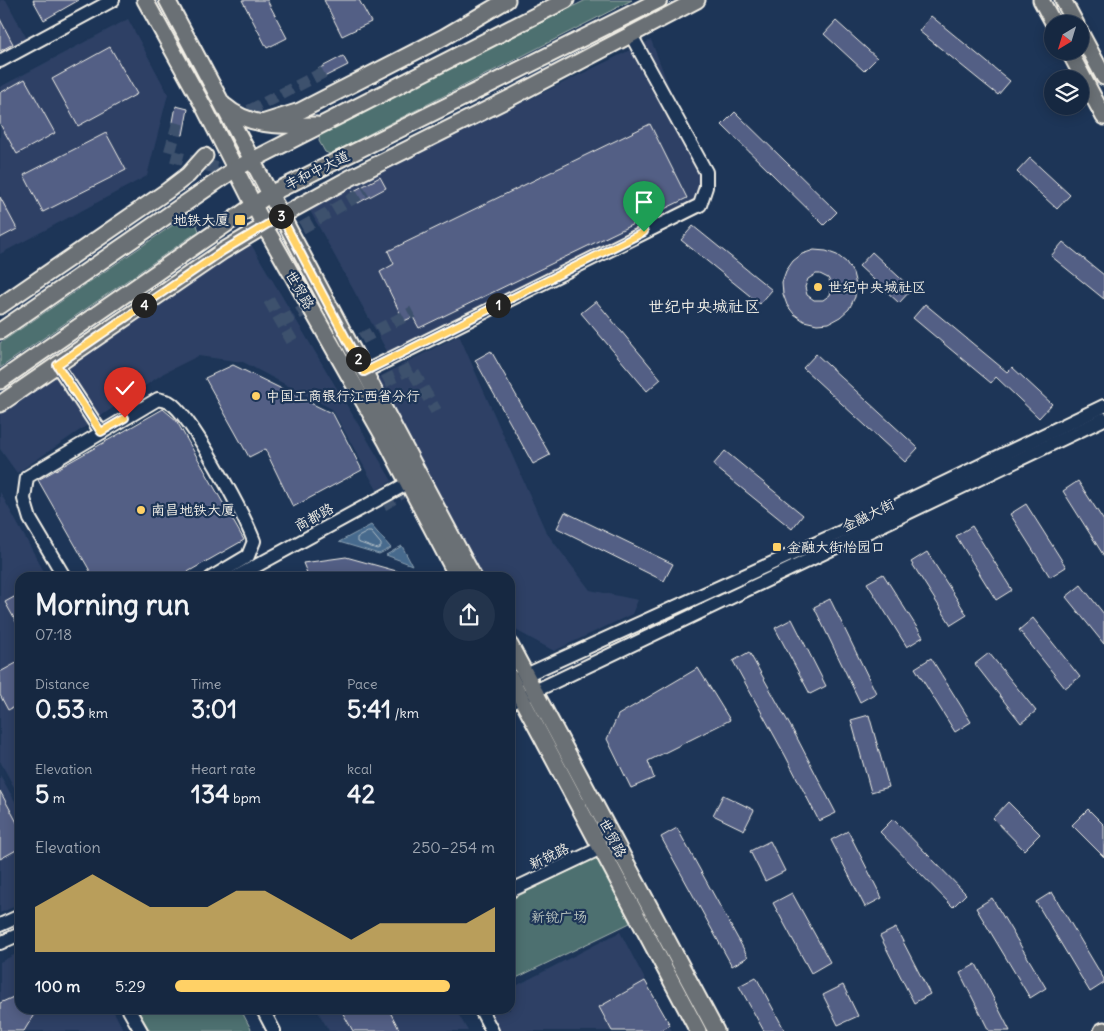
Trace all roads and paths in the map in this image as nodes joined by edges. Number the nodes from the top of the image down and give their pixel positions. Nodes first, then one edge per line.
1 (113, 0) edge
2 (145, 0) edge
3 (167, 0) edge
4 (507, 0) edge
5 (566, 0) edge
6 (659, 0) edge
7 (697, 0) edge
8 (1041, 0) edge
9 (1063, 0) edge
10 (1049, 15) edge
11 (1071, 15) edge
12 (630, 35) junction
13 (1089, 49) edge
14 (0, 60) edge
15 (1074, 60) edge
16 (1104, 77) edge
17 (221, 103) junction
18 (205, 110) junction
19 (1104, 117) edge
20 (262, 123) junction
21 (321, 125) junction
22 (205, 156) junction
23 (251, 160) junction
24 (235, 169) junction
25 (270, 194) junction
26 (253, 205) junction
27 (173, 212) junction
28 (281, 216) junction
29 (265, 227) junction
30 (0, 306) edge
31 (0, 331) edge
32 (57, 365) junction
33 (364, 372) junction
34 (0, 381) edge
35 (0, 404) edge
36 (1104, 406) edge
37 (1104, 419) edge
38 (101, 432) junction
39 (408, 483) junction
40 (61, 572) edge
41 (221, 572) edge
42 (245, 572) edge
43 (455, 572) edge
44 (471, 572) edge
45 (515, 679) edge
46 (522, 698) edge
47 (601, 848) junction
48 (515, 889) edge
49 (15, 918) edge
50 (0, 925) edge
51 (15, 936) edge
52 (0, 943) edge
53 (131, 1014) edge
54 (265, 1014) edge
55 (484, 1014) edge
56 (141, 1031) edge
57 (274, 1031) edge
58 (492, 1031) edge
59 (698, 1031) edge
60 (716, 1031) edge

1 - 14 street
2 - 18 main road, 世贸路
3 - 17 main road, 世贸路
4 - 20 main road
5 - 21 main road
6 - 25 main road, 丰和中大道
7 - 12 main road
8 - 10 main road
9 - 11 main road
12 - 28 main road
12 - 33 street
13 - 16 main road
15 - 19 main road
17 - 20 main road
17 - 23 main road, 世贸路
18 - 22 main road
18 - 24 main road, 世贸路
20 - 21 main road
21 - 23 main road
22 - 27 main road
22 - 30 main road
23 - 24 main road
23 - 25 main road, 世贸路
24 - 26 main road, 世贸路
24 - 27 main road
25 - 26 main road, 丰和中大道
25 - 28 main road, 世贸路
26 - 29 main road, 世贸路
26 - 34 main road, 丰和中大道
27 - 31 main road
28 - 29 main road
28 - 33 main road, 世贸路
29 - 32 main road
29 - 39 main road, 世贸路
32 - 35 main road
32 - 38 street
33 - 44 main road, 世贸路
36 - 45 street, 金融大街
37 - 46 street, 金融大街
38 - 40 street
38 - 41 street
39 - 42 street, 商都路
39 - 43 main road, 世贸路
45 - 46 main road, 世贸路
46 - 47 main road, 世贸路
46 - 60 main road, 世贸路
47 - 48 street, 新锐路
47 - 59 main road, 世贸路
49 - 50 street
51 - 52 street
53 - 56 street
54 - 57 street
55 - 58 street

